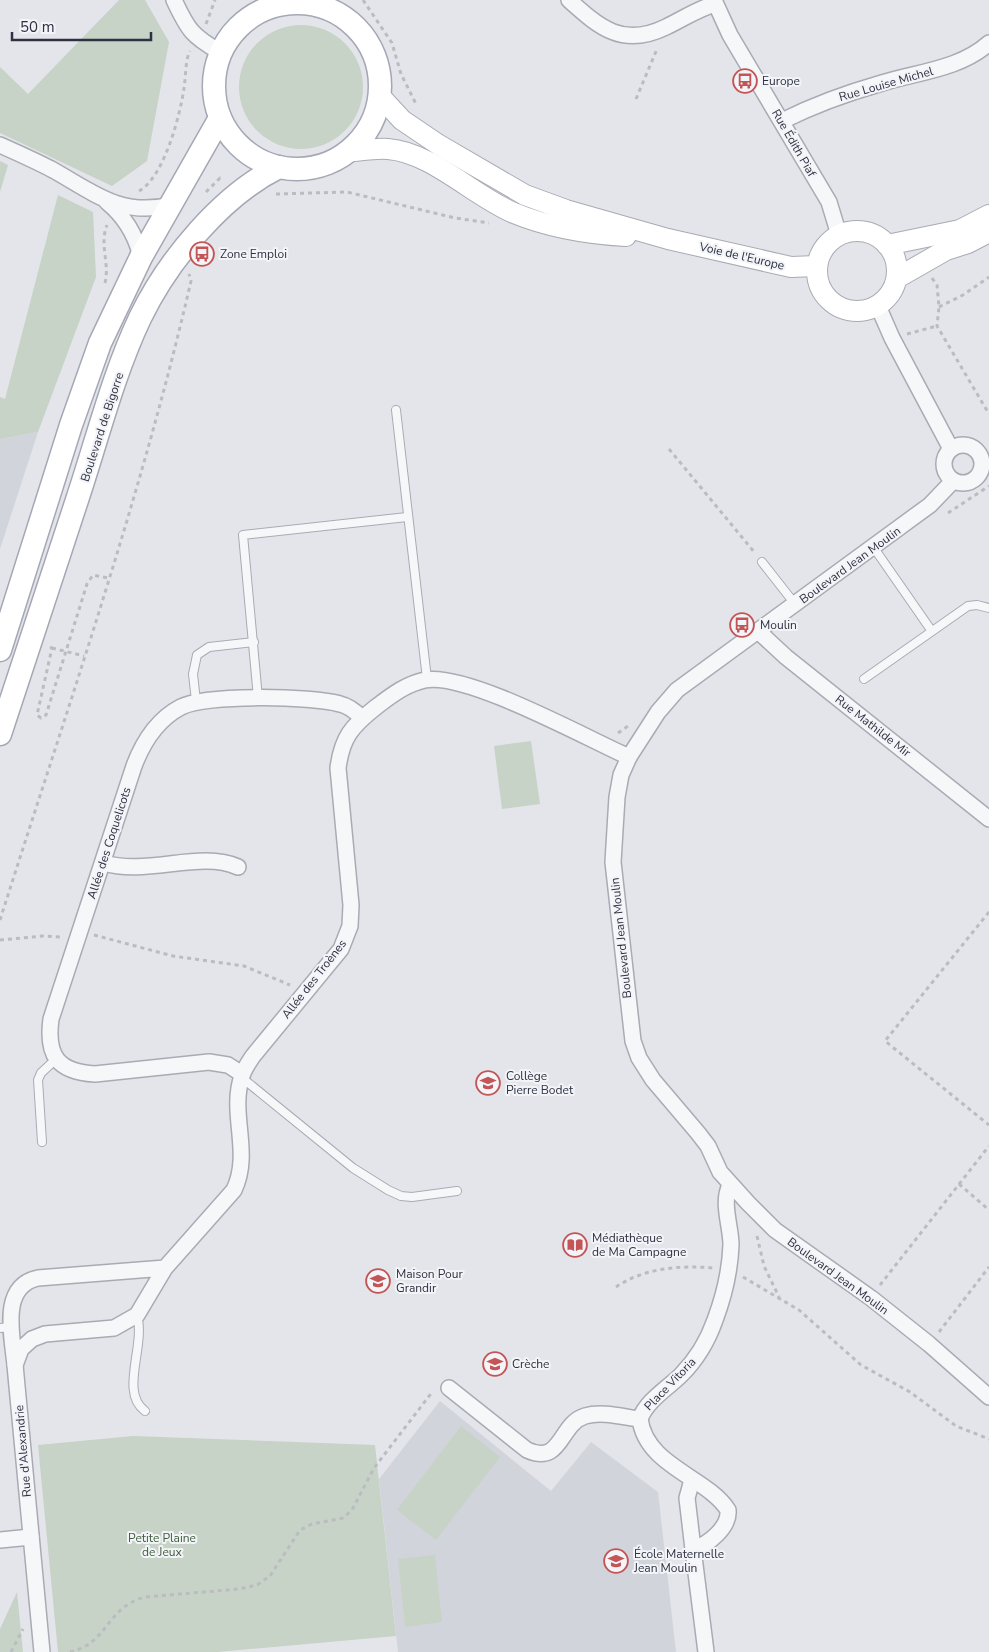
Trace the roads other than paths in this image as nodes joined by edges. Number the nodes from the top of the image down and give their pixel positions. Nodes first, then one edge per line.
1 (174, 0) edge
2 (569, 0) edge
3 (715, 2) edge
4 (260, 7) edge
5 (340, 8) edge
6 (989, 43) edge
7 (220, 52) junction
8 (379, 94) junction
9 (220, 118) junction
10 (782, 121) junction
11 (0, 145) edge
12 (346, 152) junction
13 (279, 167) junction
14 (107, 202) junction
15 (171, 204) junction
16 (989, 215) edge
17 (989, 232) edge
18 (839, 235) junction
19 (668, 239) junction
20 (887, 245) junction
21 (141, 257) junction
22 (817, 266) junction
23 (897, 278) junction
24 (878, 306) junction
25 (396, 410) dead end
26 (952, 449) junction
27 (985, 458) edge
28 (953, 481) junction
29 (407, 517) junction
30 (874, 548) junction
31 (762, 562) road end
32 (795, 604) junction
33 (989, 608) edge
34 (931, 630) junction
35 (759, 632) junction
36 (254, 642) junction
37 (0, 650) edge
38 (426, 679) junction
39 (864, 679) dead end
40 (258, 698) junction
41 (196, 701) junction
42 (362, 718) junction
43 (0, 734) edge
44 (629, 757) junction
45 (989, 819) edge
46 (104, 863) junction
47 (238, 867) dead end
48 (56, 1059) junction
49 (242, 1076) junction
50 (42, 1142) dead end
51 (730, 1185) junction
52 (457, 1191) dead end
53 (165, 1268) junction
54 (138, 1315) junction
55 (5, 1327) edge
56 (15, 1365) junction
57 (449, 1388) road end
58 (989, 1397) edge
59 (145, 1410) dead end
60 (640, 1419) junction
61 (692, 1480) junction
62 (31, 1537) junction
63 (0, 1540) edge
64 (693, 1549) junction
65 (42, 1652) edge
66 (706, 1652) edge

1 - 7 street
2 - 3 street
3 - 10 street, Rue Édith Piaf
4 - 5 main road
4 - 7 main road
5 - 8 main road
6 - 10 street, Rue Louise Michel
7 - 9 main road
8 - 12 main road
8 - 19 main road
9 - 13 main road
9 - 15 main road
10 - 18 street, Rue Édith Piaf
11 - 14 street
12 - 13 main road
12 - 19 main road
13 - 43 main road, Boulevard de Bigorre
14 - 15 street
14 - 21 street
15 - 21 main road
16 - 20 main road
17 - 23 main road
18 - 20 main road
18 - 22 main road
19 - 22 main road, Voie de l'Europe
20 - 23 main road
21 - 37 main road
22 - 24 main road
23 - 24 main road
24 - 26 street
25 - 29 lane
26 - 27 street
26 - 28 street
27 - 28 street
28 - 30 street, Boulevard Jean Moulin
29 - 36 lane
29 - 38 lane
30 - 32 street, Boulevard Jean Moulin
30 - 34 lane
31 - 32 lane
32 - 35 street, Boulevard Jean Moulin
33 - 34 lane
34 - 39 lane
35 - 44 street, Boulevard Jean Moulin
35 - 45 street, Rue Mathilde Mir
36 - 40 lane
36 - 41 lane
38 - 42 street
38 - 44 street
40 - 41 street, Allée des Coquelicots
40 - 42 street, Allée des Coquelicots
41 - 46 street, Allée des Coquelicots
42 - 49 street, Allée des Troènes
44 - 51 street, Boulevard Jean Moulin
46 - 47 street
46 - 48 street, Allée des Coquelicots
48 - 49 street
48 - 50 lane
49 - 52 lane
49 - 53 street, Allée des Troènes
51 - 58 street, Boulevard Jean Moulin
51 - 60 street, Place Vitoria
53 - 54 street
53 - 55 street, Rue d'Alexandrie
54 - 56 street
54 - 59 lane
55 - 56 street, Rue d'Alexandrie
56 - 62 street, Rue d'Alexandrie
57 - 60 street, Place Vitoria
60 - 61 street
61 - 64 street
61 - 64 street
62 - 63 street
62 - 65 street, Rue d'Alexandrie
64 - 66 street

